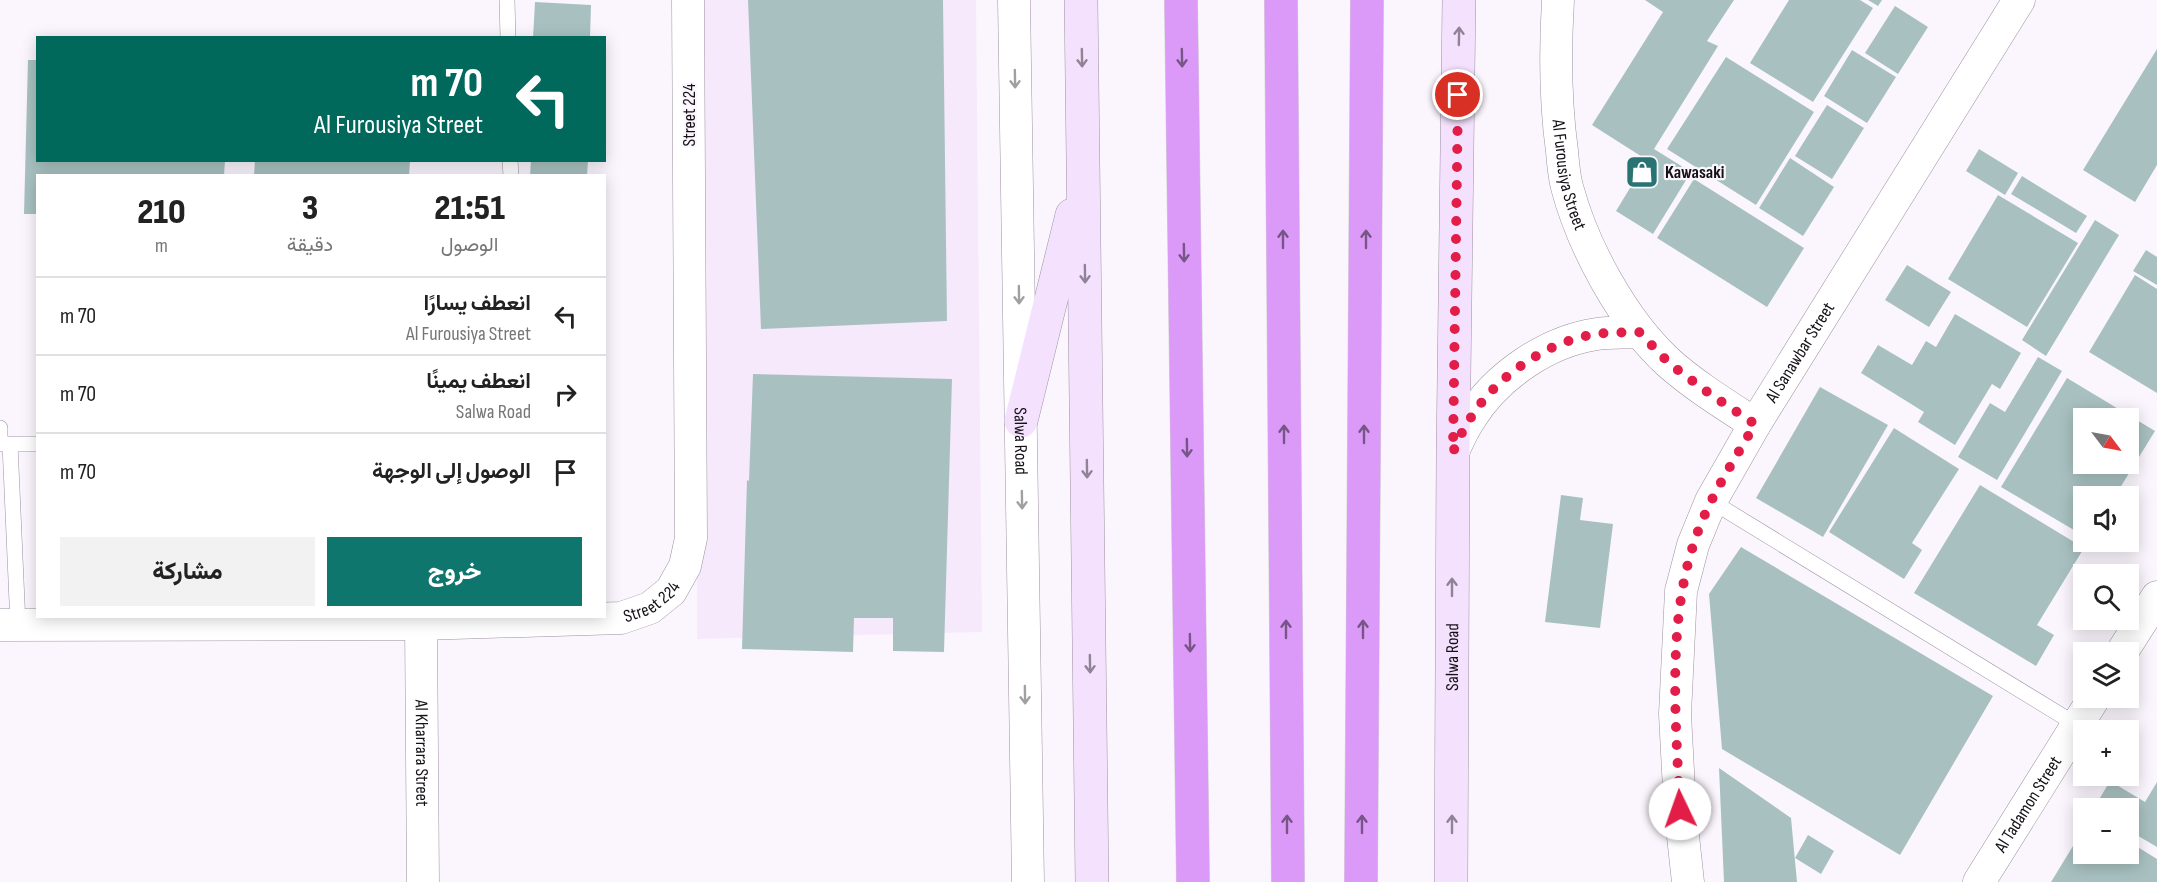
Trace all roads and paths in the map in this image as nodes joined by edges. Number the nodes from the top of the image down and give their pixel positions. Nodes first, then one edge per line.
1 (507, 0) edge
2 (688, 0) edge
3 (1014, 0) edge
4 (1082, 0) edge
5 (1181, 0) edge
6 (1281, 0) edge
7 (1367, 0) edge
8 (1459, 0) edge
9 (1558, 0) edge
10 (2019, 0) edge
11 (508, 36) edge
12 (1083, 169) junction
13 (1639, 332) junction
14 (1021, 421) junction
15 (1755, 424) junction
16 (0, 428) edge
17 (3, 444) edge
18 (36, 444) edge
19 (1453, 452) junction
20 (1711, 501) junction
21 (2157, 597) edge
22 (421, 624) junction
23 (9, 625) edge
24 (2128, 642) edge
25 (2073, 723) edge
26 (2073, 731) edge
27 (423, 882) edge
28 (1028, 882) edge
29 (1092, 882) edge
30 (1193, 882) edge
31 (1288, 882) edge
32 (1361, 882) edge
33 (1451, 882) edge
34 (1688, 882) edge
35 (1979, 882) edge

1 - 11 lane
2 - 22 street, Street 224
3 -> 14 street, Salwa Road
4 -> 12 main road
5 -> 30 highway
31 -> 6 highway
32 -> 7 highway
19 -> 8 main road, Salwa Road
9 - 13 street, Al Furousiya Street
10 - 15 street, Al Sanawbar Street
12 - 14 main road
12 -> 29 main road
13 - 15 street, Al Furousiya Street
13 - 19 street
14 -> 28 street, Salwa Road
15 - 20 street, Al Sanawbar Street
16 - 17 lane
17 - 18 lane
17 - 23 lane
33 -> 19 main road, Salwa Road
20 - 25 lane
20 - 34 street, Al Sanawbar Street
21 - 24 street
22 - 23 street, Street 224
22 - 27 street, Al Kharrara Street
26 - 35 street, Al Tadamon Street

